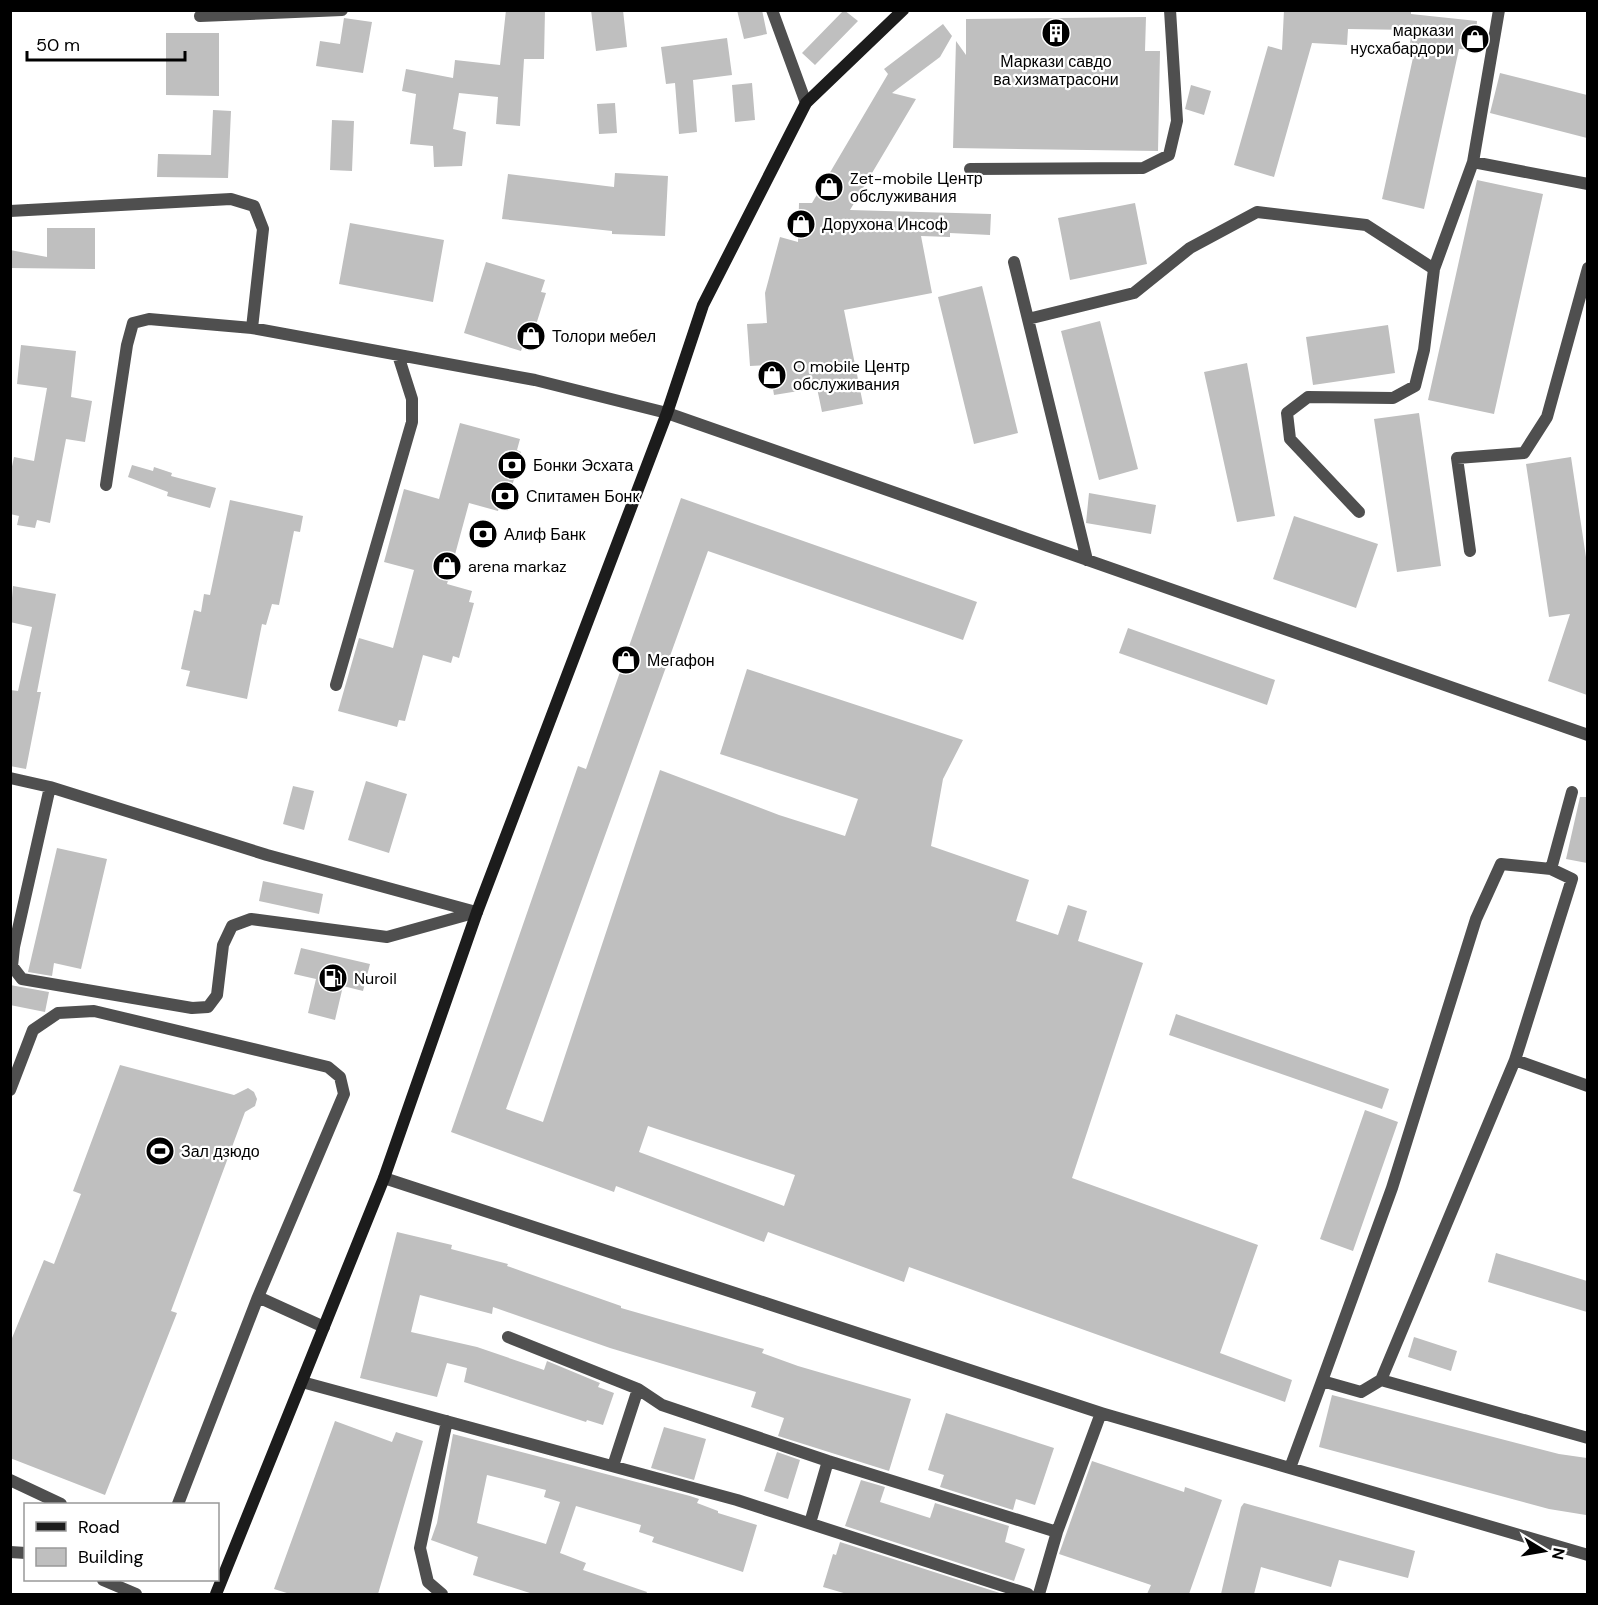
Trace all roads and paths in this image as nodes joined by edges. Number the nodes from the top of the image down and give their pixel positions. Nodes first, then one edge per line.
1 (342, 10) edge
2 (772, 10) edge
3 (903, 10) edge
4 (1170, 10) edge
5 (1499, 10) edge
6 (200, 16) dead end
7 (806, 103) junction
8 (1473, 162) junction
9 (970, 170) dead end
10 (1587, 184) edge
11 (10, 211) edge
12 (1014, 262) dead end
13 (1587, 268) edge
14 (1434, 269) junction
15 (1028, 319) junction
16 (252, 328) junction
17 (398, 355) junction
18 (667, 414) junction
19 (106, 484) dead end
20 (1359, 512) dead end
21 (1470, 551) dead end
22 (1087, 560) junction
23 (336, 685) dead end
24 (1587, 735) edge
25 (10, 778) edge
26 (50, 788) junction
27 (1572, 792) dead end
28 (1551, 869) junction
29 (477, 912) junction
30 (1515, 1060) junction
31 (1587, 1086) edge
32 (10, 1090) edge
33 (384, 1178) junction
34 (258, 1297) junction
35 (324, 1327) junction
36 (508, 1336) dead end
37 (1381, 1380) junction
38 (302, 1382) junction
39 (1322, 1382) junction
40 (638, 1389) junction
41 (1101, 1413) junction
42 (447, 1421) junction
43 (1587, 1438) edge
44 (828, 1461) junction
45 (613, 1466) junction
46 (1290, 1468) junction
47 (10, 1480) edge
48 (59, 1503) edge
49 (178, 1503) edge
50 (810, 1523) junction
51 (1057, 1533) junction
52 (1587, 1555) edge
53 (223, 1562) edge
54 (219, 1580) edge
55 (105, 1581) edge
56 (136, 1594) edge
57 (442, 1594) edge
58 (1028, 1594) edge
59 (1039, 1594) edge

1 - 6 street
2 - 7 street
3 - 7 main road
4 - 9 street
5 - 8 street
7 - 18 main road
8 - 10 street
8 - 14 street
11 - 16 street
12 - 15 street
13 - 21 street
14 - 15 street
14 - 20 street
15 - 22 street
16 - 17 street
16 - 19 street
17 - 18 street
17 - 23 street
18 - 22 street
18 - 29 main road
22 - 24 street
25 - 26 street
26 - 29 street
26 - 29 street
27 - 28 street
28 - 30 street
28 - 39 street
29 - 33 main road
30 - 31 street
30 - 37 street
32 - 34 street
33 - 35 main road
33 - 41 street
34 - 35 street
34 - 49 street
35 - 38 main road
36 - 40 street
37 - 39 street
37 - 43 street
38 - 42 street
38 - 53 main road
39 - 46 street
40 - 44 street
40 - 45 street
41 - 46 street
41 - 51 street
42 - 45 street
42 - 57 street
44 - 50 street
44 - 51 street
45 - 50 street
46 - 52 street
47 - 48 street
50 - 58 street
51 - 59 street
53 - 54 main road
55 - 56 street

